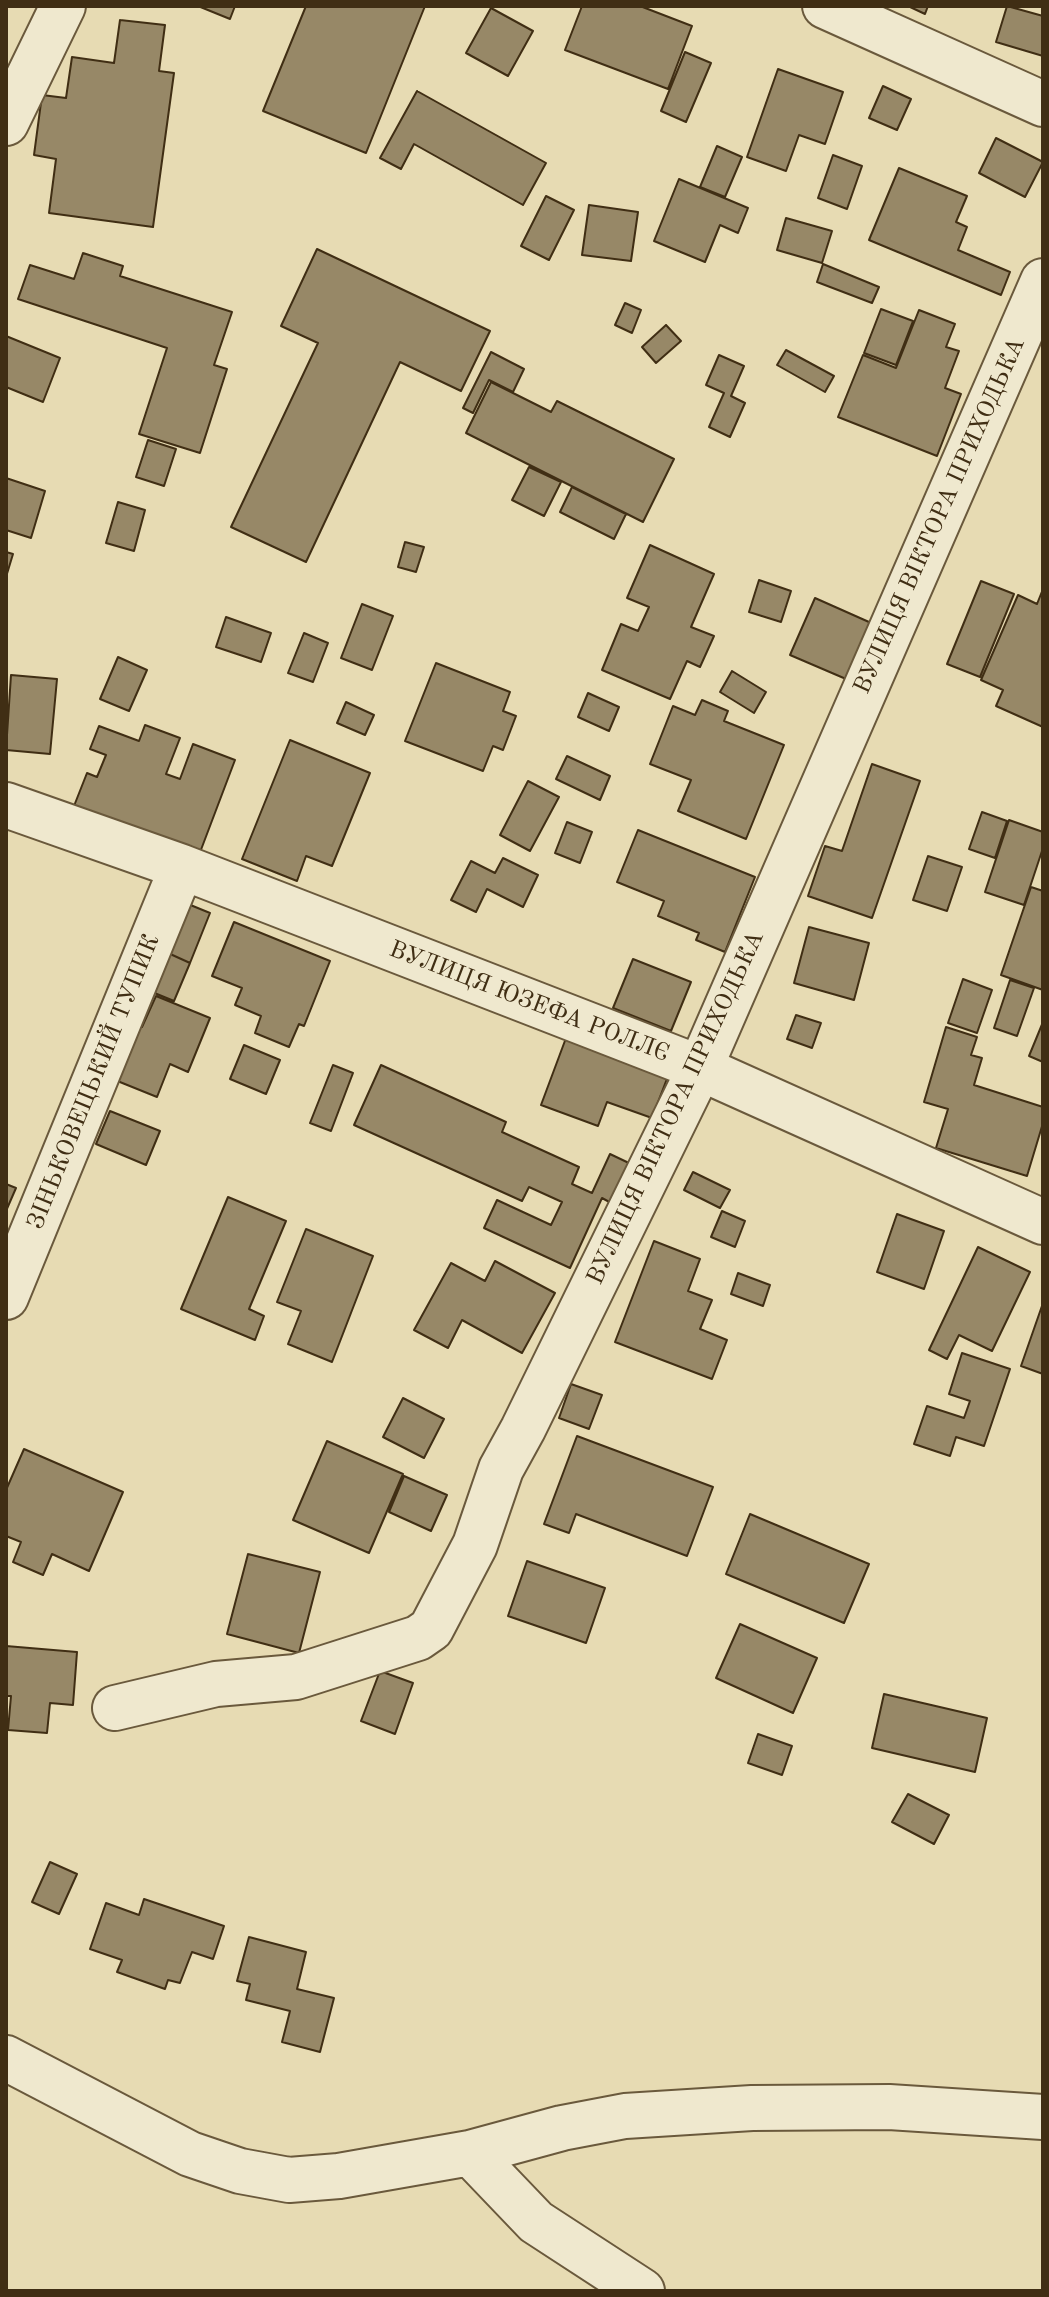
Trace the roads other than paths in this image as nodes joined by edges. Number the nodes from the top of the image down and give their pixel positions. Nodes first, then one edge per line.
1 (63, 6) edge
2 (825, 6) edge
3 (1043, 104) edge
4 (6, 123) edge
5 (1043, 281) edge
6 (6, 805) edge
7 (182, 867) junction
8 (700, 1068) junction
9 (1043, 1222) edge
10 (6, 1297) edge
11 (115, 1708) dead end
12 (6, 2058) edge
13 (1043, 2117) edge
14 (470, 2153) junction
15 (642, 2291) edge

1 - 4 street
2 - 3 street
5 - 8 street, ВУЛИЦЯ ВІКТОРА ПРИХОДЬКА
6 - 7 street, ВУЛИЦЯ ЮЗЕФА РОЛЛЄ
7 - 8 street, ВУЛИЦЯ ЮЗЕФА РОЛЛЄ
7 - 10 street, ЗІНЬКОВЕЦЬКИЙ ТУПИК
8 - 9 street, ВУЛИЦЯ ЮЗЕФА РОЛЛЄ
8 - 11 street, ВУЛИЦЯ ВІКТОРА ПРИХОДЬКА
12 - 14 street
13 - 14 street
14 - 15 street

